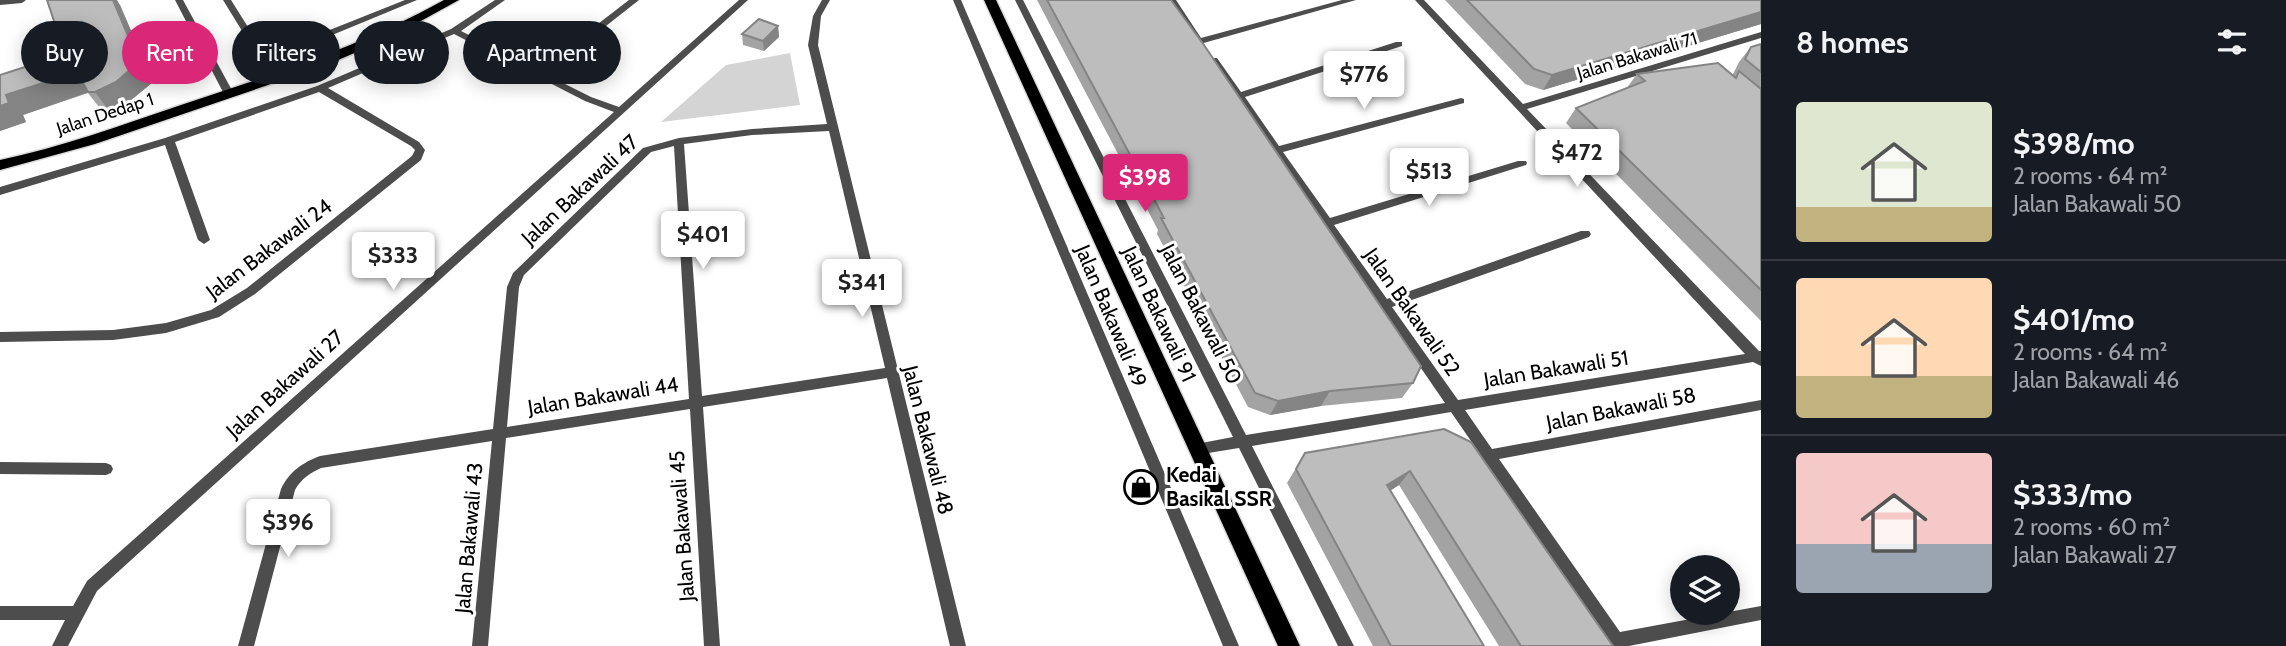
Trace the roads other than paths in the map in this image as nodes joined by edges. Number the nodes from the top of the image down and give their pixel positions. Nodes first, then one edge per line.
1 (22, 0) edge
2 (179, 0) edge
3 (227, 0) edge
4 (413, 0) edge
5 (453, 0) edge
6 (501, 0) edge
7 (635, 0) edge
8 (827, 0) edge
9 (957, 0) edge
10 (990, 0) edge
11 (1020, 0) edge
12 (1172, 0) edge
13 (1352, 0) edge
14 (1419, 0) edge
15 (738, 1) edge
16 (0, 2) edge
17 (393, 4) edge
18 (608, 21) edge
19 (454, 31) junction
20 (463, 35) edge
21 (1761, 35) edge
22 (1200, 41) junction
23 (1399, 44) dead end
24 (1699, 54) junction
25 (1710, 63) edge
26 (560, 84) edge
27 (320, 88) junction
28 (229, 94) junction
29 (1239, 96) junction
30 (1461, 101) dead end
31 (1522, 107) junction
32 (620, 110) junction
33 (833, 127) junction
34 (169, 140) junction
35 (679, 141) junction
36 (1276, 150) junction
37 (1522, 163) dead end
38 (0, 165) edge
39 (0, 191) edge
40 (1327, 223) junction
41 (1585, 234) dead end
42 (204, 240) dead end
43 (1383, 304) junction
44 (0, 337) edge
45 (1760, 358) edge
46 (891, 372) junction
47 (694, 403) junction
48 (1761, 405) edge
49 (1455, 407) junction
50 (499, 433) junction
51 (1242, 442) junction
52 (1196, 449) junction
53 (1488, 455) junction
54 (0, 468) edge
55 (106, 469) dead end
56 (1761, 612) edge
57 (0, 613) edge
58 (79, 613) junction
59 (1619, 643) edge
60 (60, 646) edge
61 (246, 646) edge
62 (480, 646) edge
63 (712, 646) edge
64 (958, 646) edge
65 (1231, 646) edge
66 (1289, 646) edge
67 (1346, 646) edge

1 - 16 street
2 - 28 street
3 - 17 street
4 - 17 street
5 - 28 main road, Jalan Dedap 1
6 - 19 street
7 - 18 street
8 - 33 street, Jalan Bakawali 48
9 - 65 street, Jalan Bakawali 49
10 - 52 main road, Jalan Bakawali 91
11 - 51 street, Jalan Bakawali 50
12 - 22 street, Jalan Bakawali 52
13 - 22 street
14 - 31 street
15 - 32 street, Jalan Bakawali 27
19 - 20 street
19 - 27 street
21 - 24 street, Jalan Bakawali 71
22 - 29 street, Jalan Bakawali 52
23 - 29 street
24 - 25 street
24 - 31 street, Jalan Bakawali 71
26 - 32 street
27 - 34 street
27 - 44 street, Jalan Bakawali 24
28 - 38 main road, Jalan Dedap 1
29 - 36 street, Jalan Bakawali 52
30 - 36 street
31 - 45 street
32 - 58 street, Jalan Bakawali 27
33 - 35 street, Jalan Bakawali 47
33 - 46 street, Jalan Bakawali 48
34 - 39 street
34 - 42 street
35 - 47 street, Jalan Bakawali 45
35 - 50 street, Jalan Bakawali 47
36 - 40 street, Jalan Bakawali 52
37 - 40 street
40 - 43 street, Jalan Bakawali 52
41 - 43 street
43 - 49 street, Jalan Bakawali 52
45 - 49 street, Jalan Bakawali 51
46 - 47 street, Jalan Bakawali 44
46 - 64 street, Jalan Bakawali 48
47 - 50 street, Jalan Bakawali 44
47 - 63 street, Jalan Bakawali 45
48 - 53 street, Jalan Bakawali 58
49 - 51 street, Jalan Bakawali 51
49 - 53 street, Jalan Bakawali 52
50 - 61 street, Jalan Bakawali 44
50 - 62 street, Jalan Bakawali 43
51 - 52 street, Jalan Bakawali 51
51 - 67 street, Jalan Bakawali 50
52 - 66 main road, Jalan Bakawali 91
53 - 59 street, Jalan Bakawali 52
54 - 55 street
56 - 59 street
57 - 58 street
58 - 60 street, Jalan Bakawali 27

